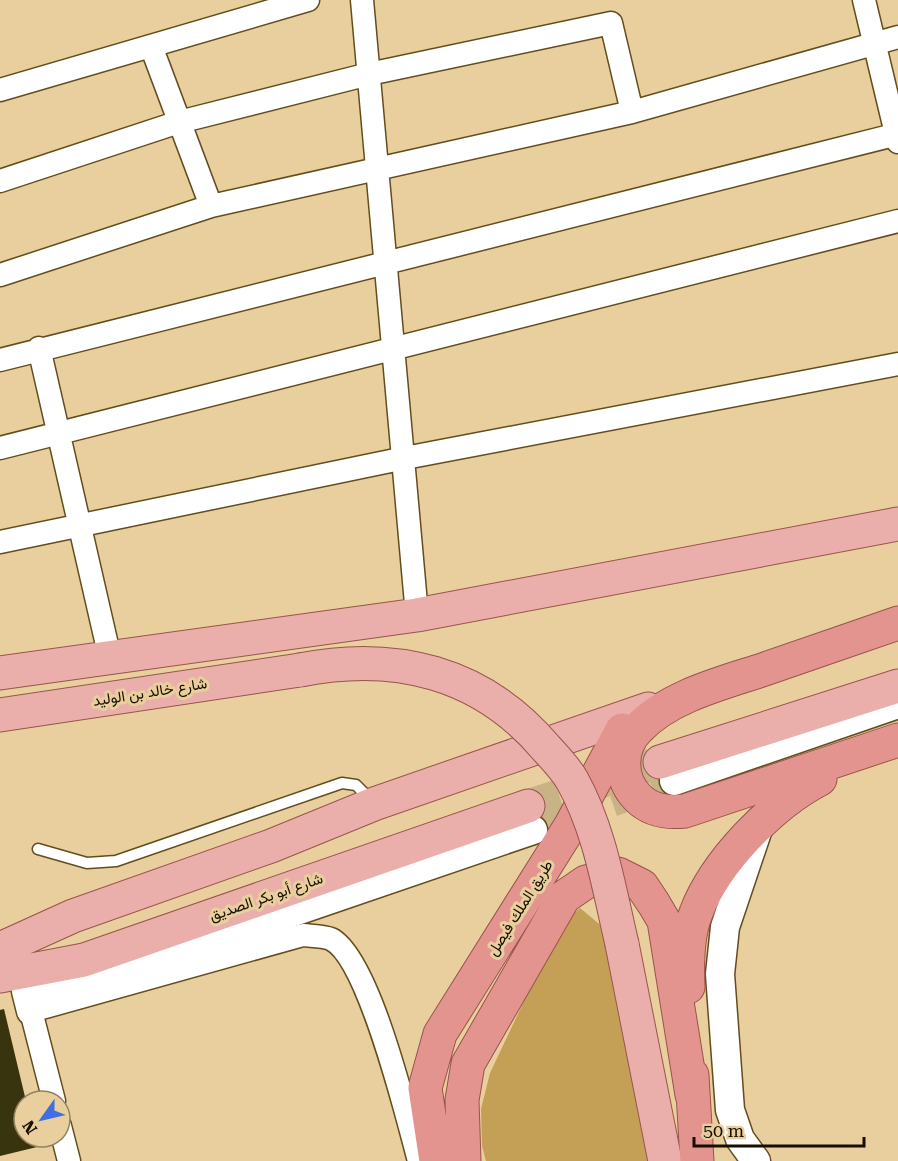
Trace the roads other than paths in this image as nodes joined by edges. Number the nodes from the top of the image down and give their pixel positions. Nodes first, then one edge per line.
1 (308, 0) edge
2 (362, 0) edge
3 (864, 0) edge
4 (898, 37) edge
5 (874, 44) junction
6 (151, 46) junction
7 (369, 74) junction
8 (0, 90) edge
9 (632, 112) junction
10 (179, 122) junction
11 (897, 137) edge
12 (378, 169) junction
13 (0, 181) edge
14 (211, 206) junction
15 (898, 221) edge
16 (387, 262) junction
17 (0, 275) edge
18 (39, 348) junction
19 (394, 348) junction
20 (0, 360) edge
21 (898, 364) edge
22 (58, 434) junction
23 (0, 448) edge
24 (405, 458) junction
25 (898, 524) edge
26 (80, 527) junction
27 (0, 542) edge
28 (417, 615) junction
29 (898, 623) edge
30 (110, 658) junction
31 (0, 673) edge
32 (898, 686) edge
33 (687, 696) junction
34 (898, 704) edge
35 (0, 715) edge
36 (897, 741) edge
37 (667, 771) joint
38 (374, 804) junction
39 (530, 818) joint
40 (761, 820) junction
41 (38, 849) dead end
42 (0, 949) edge
43 (0, 976) edge
44 (31, 1011) junction
45 (51, 1089) edge
46 (693, 1095) junction
47 (419, 1161) edge
48 (436, 1161) edge
49 (464, 1161) edge
50 (664, 1161) edge
51 (697, 1161) edge
52 (756, 1161) edge

1 - 6 street
2 - 7 street
3 - 5 street
4 - 5 street
5 - 9 street
5 - 11 street
6 - 8 street
6 - 10 street
7 - 9 street
7 - 10 street
7 - 12 street
9 - 12 street
10 - 13 street
10 - 14 street
11 - 16 street
12 - 14 street
12 - 16 street
14 - 17 street
15 - 19 street
16 - 18 street
16 - 19 street
18 - 20 street
18 - 22 street
19 - 22 street
19 - 24 street
21 - 24 street
22 - 23 street
22 - 26 street
24 - 26 street
24 - 28 street
25 - 28 main road
26 - 27 street
26 - 30 street
28 - 30 main road
29 - 33 highway
30 - 31 main road
32 - 37 main road
33 - 36 highway
33 - 38 main road
33 - 48 highway, طريق الملك فيصل
34 - 37 street
35 - 50 main road, شارع خالد بن الوليد, bridge
36 - 40 highway
38 - 41 lane
38 - 42 main road
39 - 43 main road, شارع أبو بكر الصديق
39 - 44 street
40 - 46 highway
40 - 52 street
44 - 45 street
44 - 47 street
46 - 49 highway
46 - 51 highway

